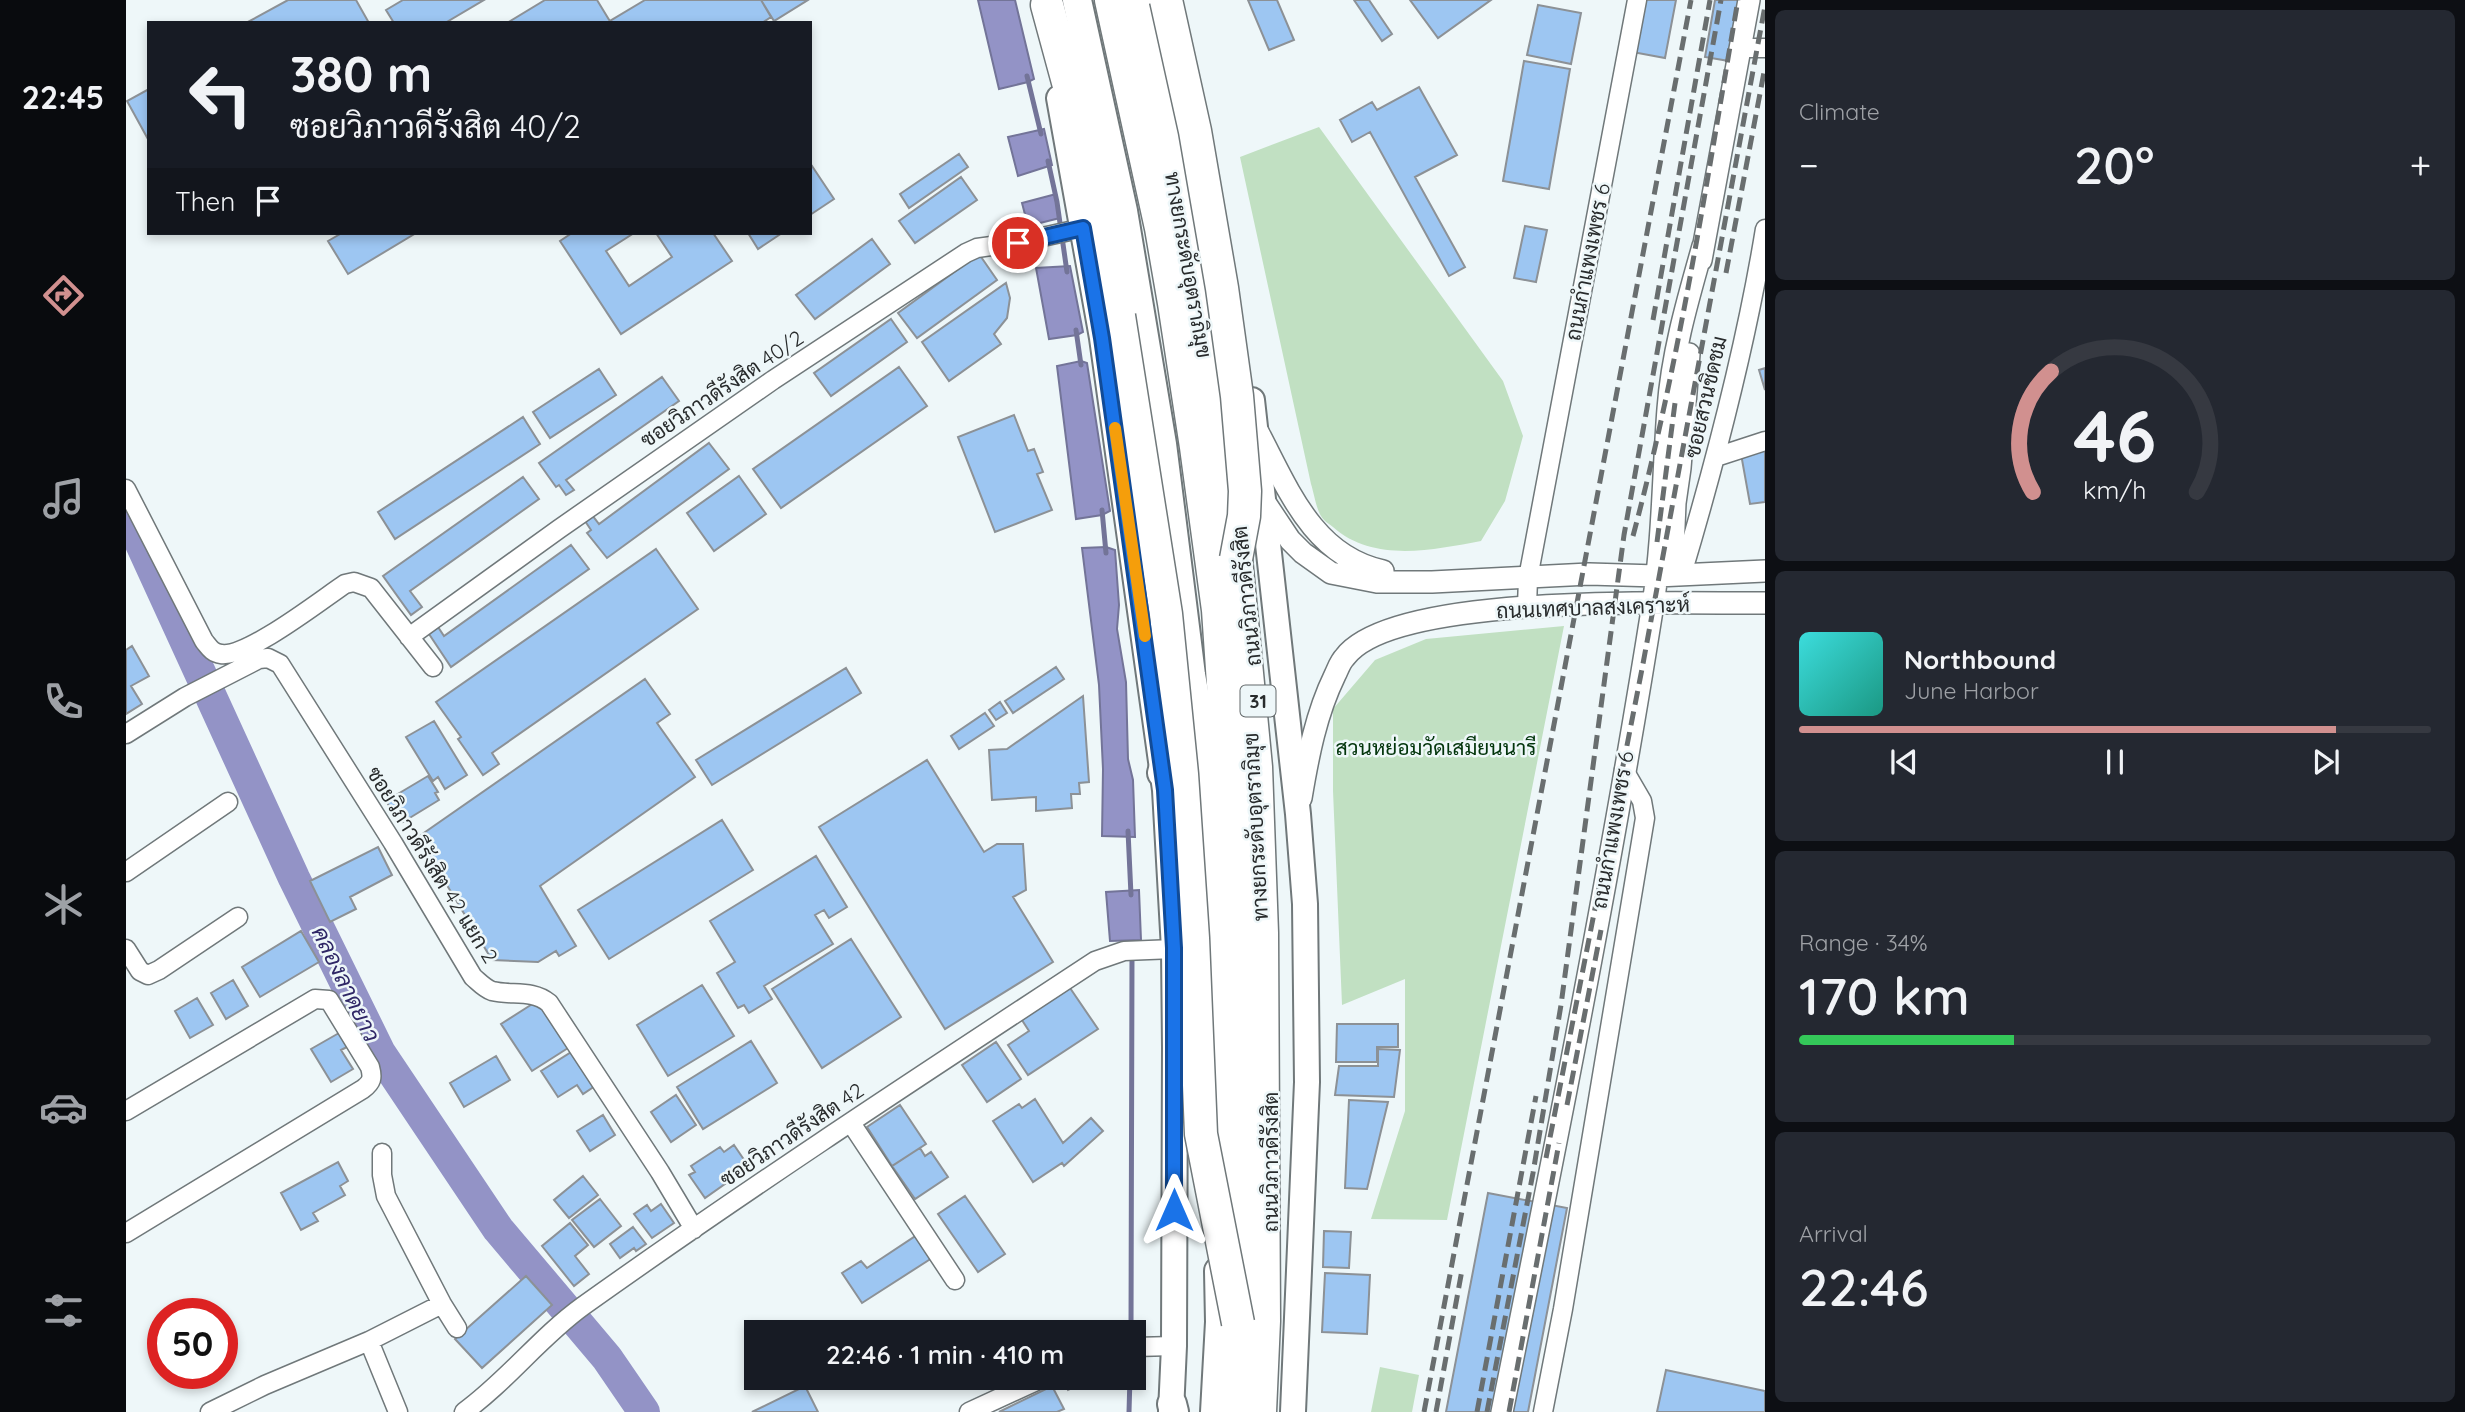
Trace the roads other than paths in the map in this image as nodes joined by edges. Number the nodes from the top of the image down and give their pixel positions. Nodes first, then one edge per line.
1 (1111, 0) edge
2 (1135, 0) edge
3 (1166, 0) edge
4 (1181, 0) edge
5 (1637, 0) edge
6 (1749, 0) edge
7 (1056, 2) edge
8 (1740, 48) junction
9 (1765, 48) edge
10 (1765, 229) edge
11 (1074, 230) junction
12 (1760, 286) edge
13 (1255, 427) junction
14 (1765, 441) edge
15 (1716, 457) junction
16 (126, 489) edge
17 (1264, 501) junction
18 (1236, 559) junction
19 (1765, 571) edge
20 (1670, 574) junction
21 (1528, 578) junction
22 (1432, 582) junction
23 (1765, 603) edge
24 (1653, 604) junction
25 (1527, 607) junction
26 (409, 638) junction
27 (433, 667) dead end
28 (1191, 675) junction
29 (126, 734) edge
30 (1624, 770) junction
31 (1162, 773) junction
32 (228, 802) dead end
33 (1298, 814) junction
34 (126, 872) edge
35 (238, 917) dead end
36 (1174, 948) junction
37 (126, 949) edge
38 (126, 1111) edge
39 (850, 1123) junction
40 (382, 1153) dead end
41 (694, 1229) junction
42 (126, 1233) edge
43 (955, 1280) dead end
44 (442, 1304) junction
45 (1238, 1322) junction
46 (457, 1328) dead end
47 (369, 1341) junction
48 (1174, 1346) junction
49 (1146, 1347) edge
50 (1017, 1390) edge
51 (1172, 1409) edge
52 (209, 1412) edge
53 (398, 1412) edge
54 (464, 1412) edge
55 (969, 1412) edge
56 (1215, 1412) edge
57 (1233, 1412) edge
58 (1260, 1412) edge
59 (1268, 1412) edge
60 (1293, 1412) edge
61 (1502, 1412) edge
62 (1544, 1412) edge

1 - 45 highway, ทางยกระดับอุตราภิมุข / 31, bridge
2 - 18 highway, ทางยกระดับอุตราภิมุข / 31
2 - 59 highway, ถนนวิภาวดีรังสิต / 31
3 - 18 highway, bridge
4 - 13 main road, ถนนวิภาวดีรังสิต / 31
5 - 21 street, ถนนกำแพงเพชร 6
6 - 8 street, ถนนกำแพงเพชร 6
7 - 11 main road
7 - 28 highway
7 - 45 highway, bridge
8 - 9 street
8 - 20 street, ถนนกำแพงเพชร 6
10 - 12 street, ซอยสวนชิดชม
11 - 26 street, ซอยวิภาวดีรังสิต 40/2
11 - 31 main road
12 - 15 street, ซอยสวนชิดชม
13 - 17 main road, ถนนวิภาวดีรังสิต / 31
13 - 22 street
14 - 15 street
15 - 20 street, ซอยสวนชิดชม
16 - 26 street
17 - 22 street, ถนนเทศบาลสงเคราะห์
17 - 33 main road, ถนนวิภาวดีรังสิต / 31
18 - 58 highway, ทางยกระดับอุตราภิมุข / 31
19 - 20 street, ถนนเทศบาลสงเคราะห์
20 - 21 street, ถนนเทศบาลสงเคราะห์
20 - 24 street, ถนนกำแพงเพชร 6
21 - 22 street, ถนนเทศบาลสงเคราะห์
21 - 25 street, ถนนกำแพงเพชร 6
23 - 24 street, ถนนเทศบาลสงเคราะห์
24 - 25 street, ถนนเทศบาลสงเคราะห์
24 - 30 street, ถนนกำแพงเพชร 6
25 - 33 street, ถนนเทศบาลสงเคราะห์
26 - 27 street
28 - 31 highway
28 - 56 highway
29 - 41 street, ซอยวิภาวดีรังสิต 42 แยก 2
30 - 61 street, ถนนกำแพงเพชร 6
30 - 62 street
31 - 36 main road
32 - 34 street
33 - 60 main road, ถนนวิภาวดีรังสิต / 31
35 - 37 street
36 - 39 street, ซอยวิภาวดีรังสิต 42
36 - 48 main road
38 - 42 street
39 - 41 street, ซอยวิภาวดีรังสิต 42
39 - 43 street
40 - 44 street
41 - 54 street, ซอยวิภาวดีรังสิต 42
44 - 46 street
44 - 47 street
45 - 57 highway, ทางยกระดับอุตราภิมุข / 31
47 - 52 street
47 - 53 street
48 - 49 street
48 - 51 main road
50 - 55 street

